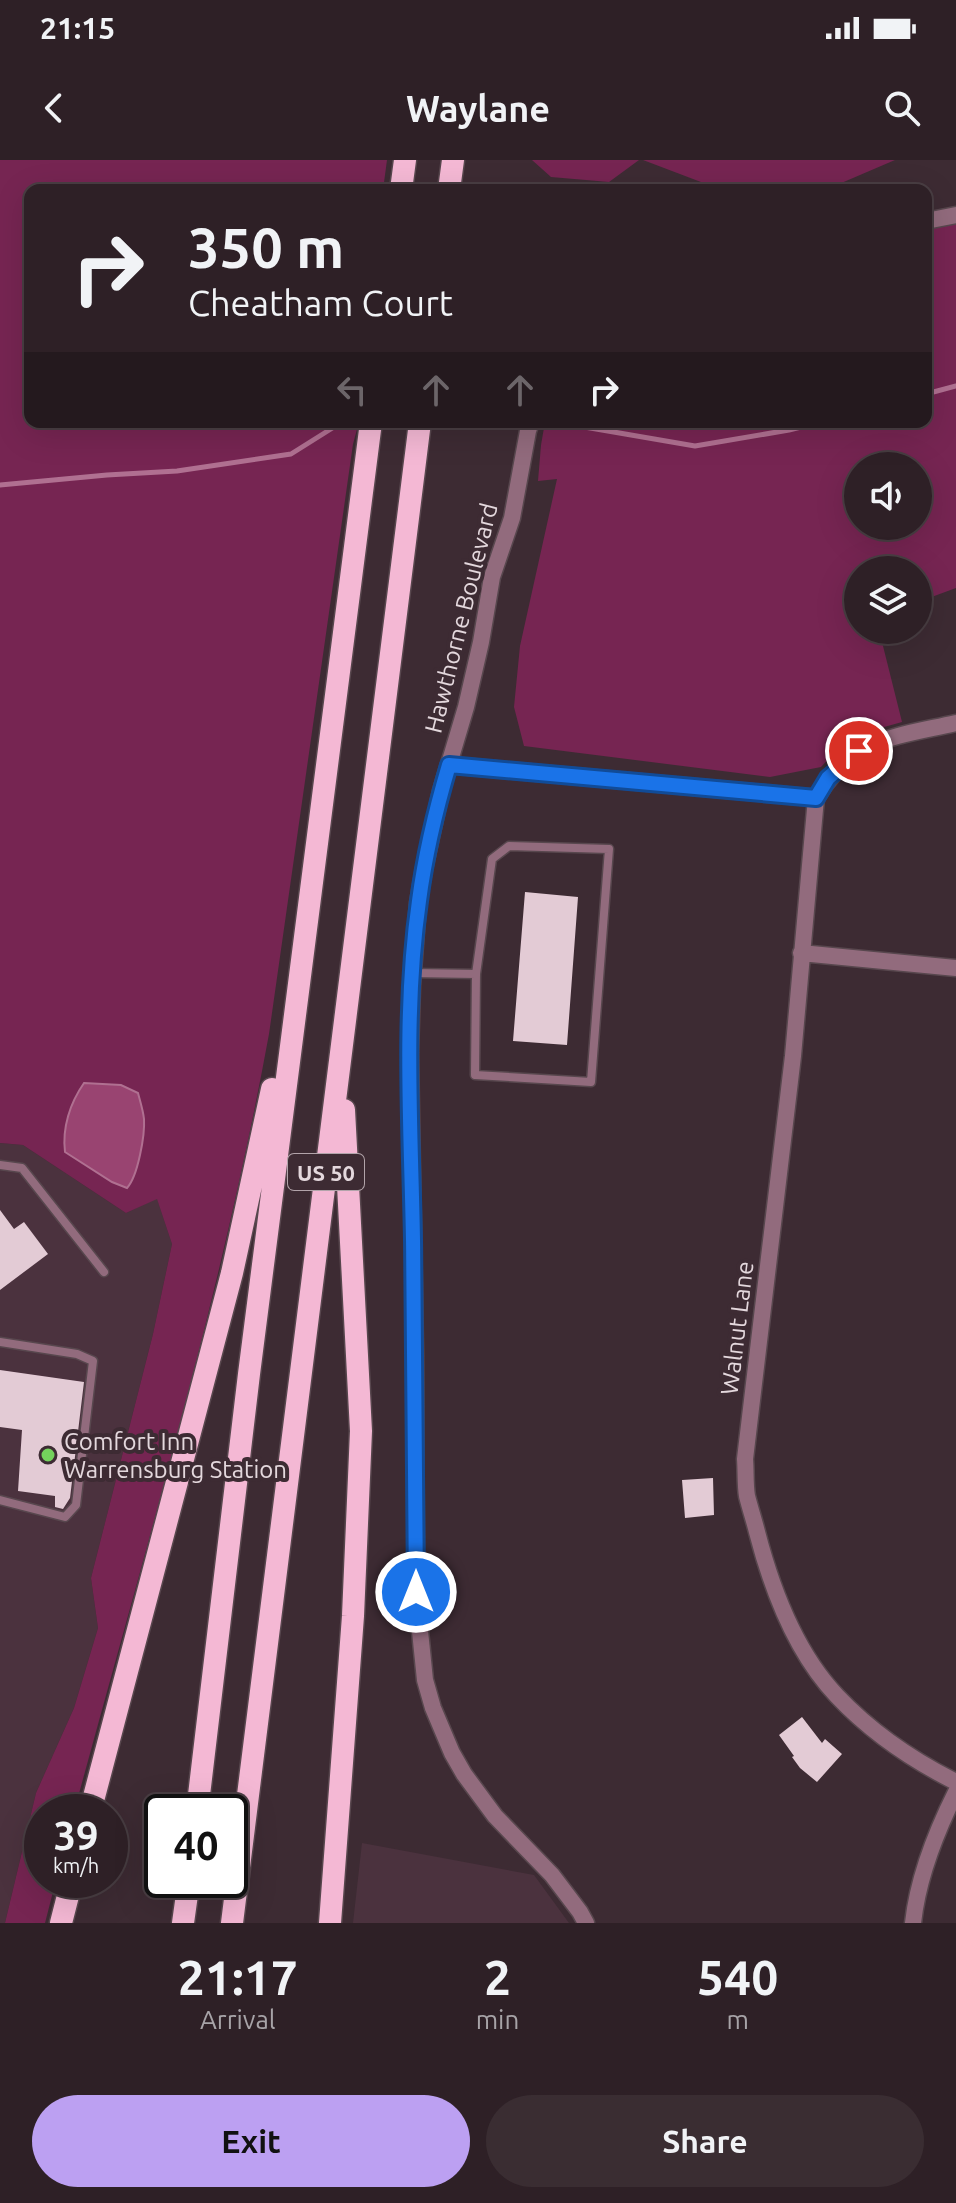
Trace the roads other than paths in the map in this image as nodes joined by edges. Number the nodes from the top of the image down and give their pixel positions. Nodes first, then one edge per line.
1 (405, 160) edge
2 (453, 160) edge
3 (402, 184) edge
4 (450, 184) edge
5 (956, 215) edge
6 (932, 220) edge
7 (370, 428) edge
8 (419, 428) edge
9 (529, 428) edge
10 (956, 723) edge
11 (449, 765) junction
12 (816, 798) junction
13 (801, 953) junction
14 (300, 967) junction
15 (956, 968) edge
16 (413, 973) junction
17 (476, 974) junction
18 (340, 1059) junction
19 (0, 1165) edge
20 (104, 1272) dead end
21 (0, 1342) edge
22 (0, 1500) edge
23 (956, 1782) edge
24 (956, 1792) edge
25 (95, 1794) edge
26 (199, 1794) edge
27 (67, 1898) edge
28 (186, 1898) edge
29 (61, 1923) edge
30 (183, 1923) edge
31 (232, 1923) edge
32 (330, 1923) edge
33 (586, 1923) edge
34 (913, 1923) edge

1 - 3 highway
2 - 4 highway
5 - 6 street
7 - 14 highway, US 50
8 - 18 highway, US 50
9 - 11 street, Hawthorne Boulevard
10 - 12 street
11 - 12 street
11 - 16 street, Hawthorne Boulevard
12 - 13 street, Walnut Lane
13 - 15 street
13 - 23 street, Walnut Lane
14 - 25 highway
14 - 26 highway, US 50
16 - 17 lane
16 - 33 street, Hawthorne Boulevard
17 - 17 lane
18 - 31 highway, US 50
18 - 32 highway
19 - 20 lane
21 - 22 lane
24 - 34 street
27 - 29 highway
28 - 30 highway

